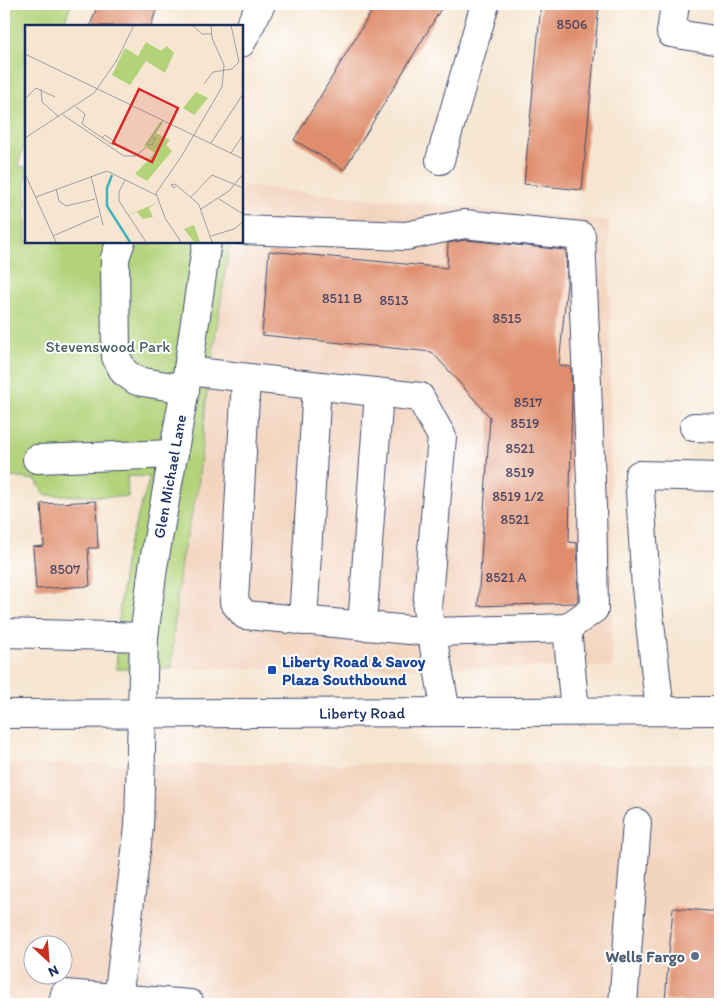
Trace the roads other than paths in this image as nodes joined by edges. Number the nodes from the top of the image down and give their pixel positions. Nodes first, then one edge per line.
1 (261, 4) edge
2 (485, 4) edge
3 (675, 4) edge
4 (242, 41) edge
5 (720, 41) edge
6 (440, 160) dead end
7 (242, 230) edge
8 (121, 242) edge
9 (207, 242) edge
10 (246, 378) junction
11 (187, 380) junction
12 (317, 386) junction
13 (379, 393) junction
14 (174, 454) junction
15 (36, 459) dead end
16 (720, 477) edge
17 (303, 620) junction
18 (362, 626) junction
19 (567, 628) junction
20 (432, 632) junction
21 (4, 633) edge
22 (144, 637) junction
23 (575, 711) junction
24 (660, 711) junction
25 (720, 711) edge
26 (446, 712) junction
27 (142, 713) junction
28 (4, 714) edge
29 (637, 823) dead end
30 (118, 999) junction
31 (63, 1004) edge
32 (190, 1004) edge
33 (623, 1004) edge

1 - 4 street
2 - 6 street
3 - 5 street
7 - 19 street
8 - 11 street
9 - 11 street, Glen Michael Lane
10 - 11 street
10 - 12 street
10 - 17 street
11 - 14 street, Glen Michael Lane
12 - 13 street
12 - 17 street
13 - 18 street
13 - 20 street
14 - 15 street
14 - 22 street, Glen Michael Lane
16 - 24 street
17 - 18 street
18 - 20 street
19 - 20 street
19 - 23 street
20 - 26 street
21 - 22 street
22 - 27 street, Glen Michael Lane
23 - 24 street, Liberty Road
23 - 26 street, Liberty Road
24 - 25 street, Liberty Road
26 - 27 street, Liberty Road
27 - 28 street, Liberty Road
27 - 30 street, Glen Michael Lane
29 - 33 street
30 - 31 street
30 - 32 street

